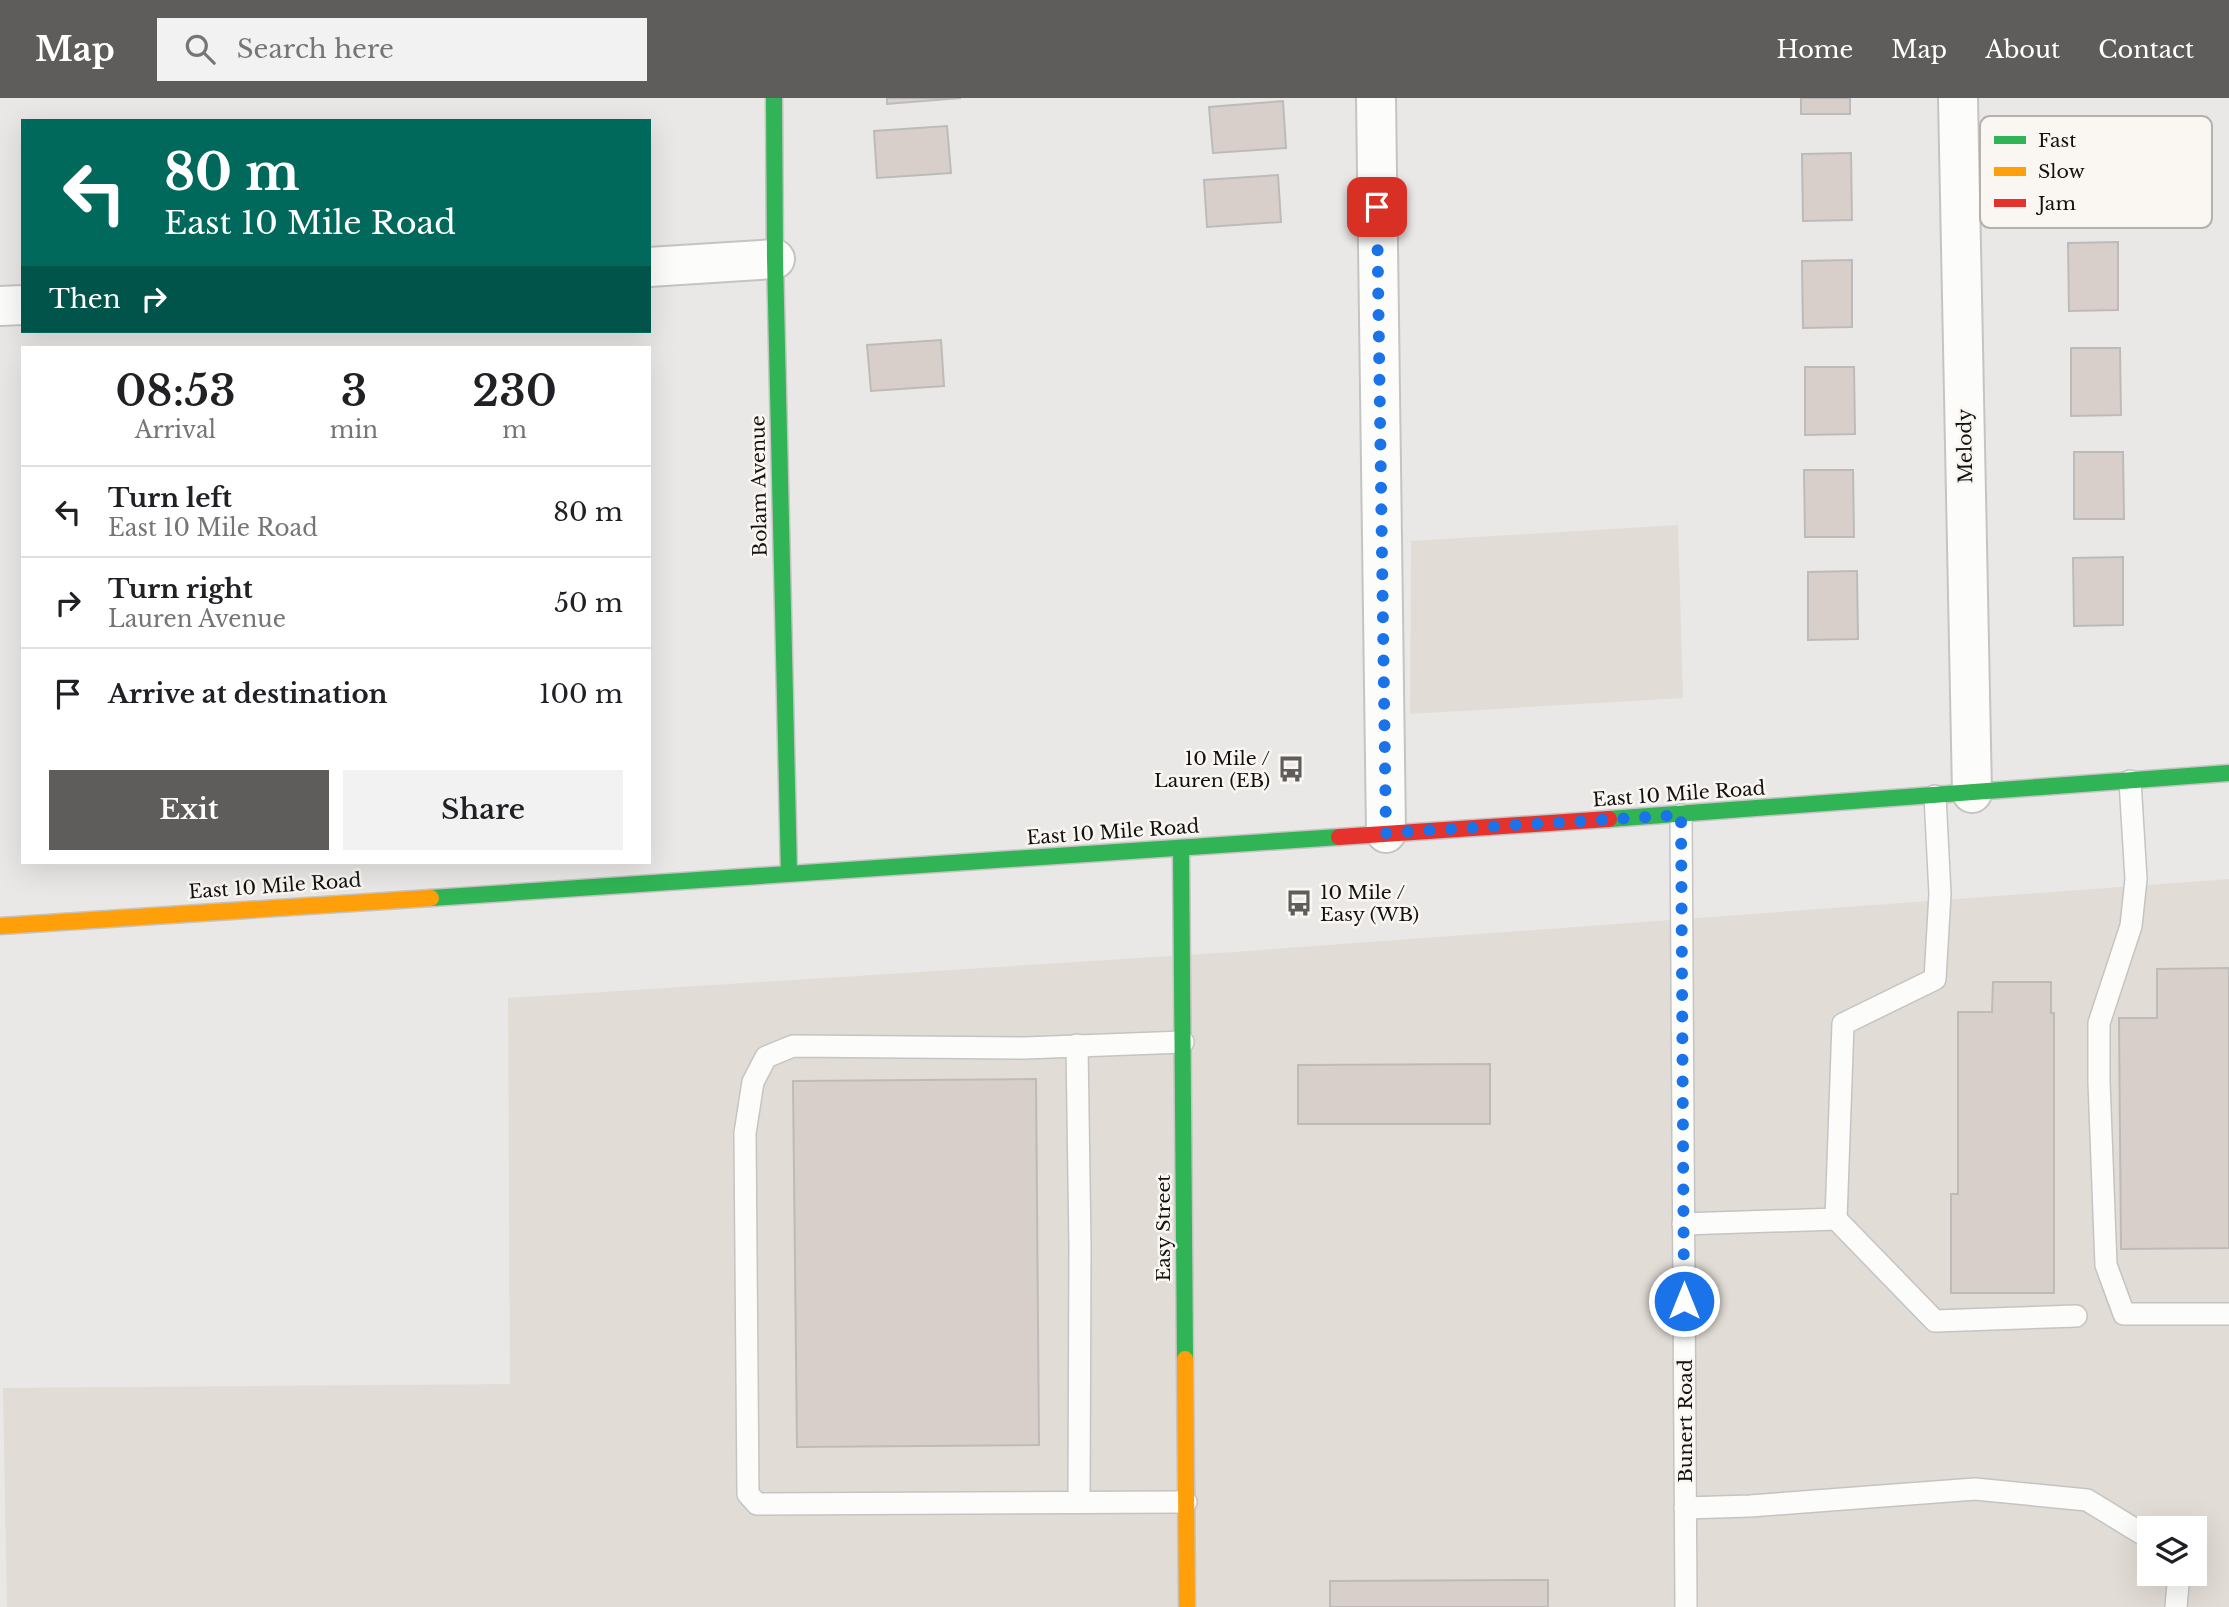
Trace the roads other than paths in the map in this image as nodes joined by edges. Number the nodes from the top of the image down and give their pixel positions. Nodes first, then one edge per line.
1 (774, 98) edge
2 (1376, 98) edge
3 (1958, 98) edge
4 (775, 259) junction
5 (651, 267) edge
6 (21, 305) edge
7 (0, 306) edge
8 (2229, 773) edge
9 (2130, 781) junction
10 (1972, 793) junction
11 (1935, 796) junction
12 (1681, 815) junction
13 (1386, 833) junction
14 (1181, 849) junction
15 (789, 873) junction
16 (0, 926) edge
17 (1183, 1042) junction
18 (1077, 1045) junction
19 (1836, 1219) junction
20 (1683, 1224) junction
21 (2229, 1314) edge
22 (2076, 1316) dead end
23 (1079, 1502) junction
24 (1186, 1502) junction
25 (1685, 1508) junction
26 (2137, 1531) edge
27 (2178, 1586) edge
28 (1187, 1607) edge
29 (1686, 1607) edge
30 (2176, 1607) edge

1 - 4 main road, Bolam Avenue
2 - 13 street
3 - 10 street, Melody
4 - 5 street
4 - 15 main road, Bolam Avenue
6 - 7 street
8 - 9 main road, East 10 Mile Road
9 - 10 main road, East 10 Mile Road
9 - 21 lane
10 - 11 main road, East 10 Mile Road
11 - 12 main road, East 10 Mile Road
11 - 19 lane
12 - 13 main road, East 10 Mile Road
12 - 20 lane, Bunert Road
13 - 14 main road, East 10 Mile Road
14 - 15 main road, East 10 Mile Road
14 - 17 main road, Easy Street
15 - 16 main road, East 10 Mile Road
17 - 18 lane
17 - 24 main road, Easy Street
18 - 23 lane
18 - 23 lane
19 - 20 lane
19 - 22 lane
20 - 25 lane, Bunert Road
23 - 24 lane
24 - 28 main road, Easy Street
25 - 26 lane
25 - 29 lane, Bunert Road
27 - 30 lane

